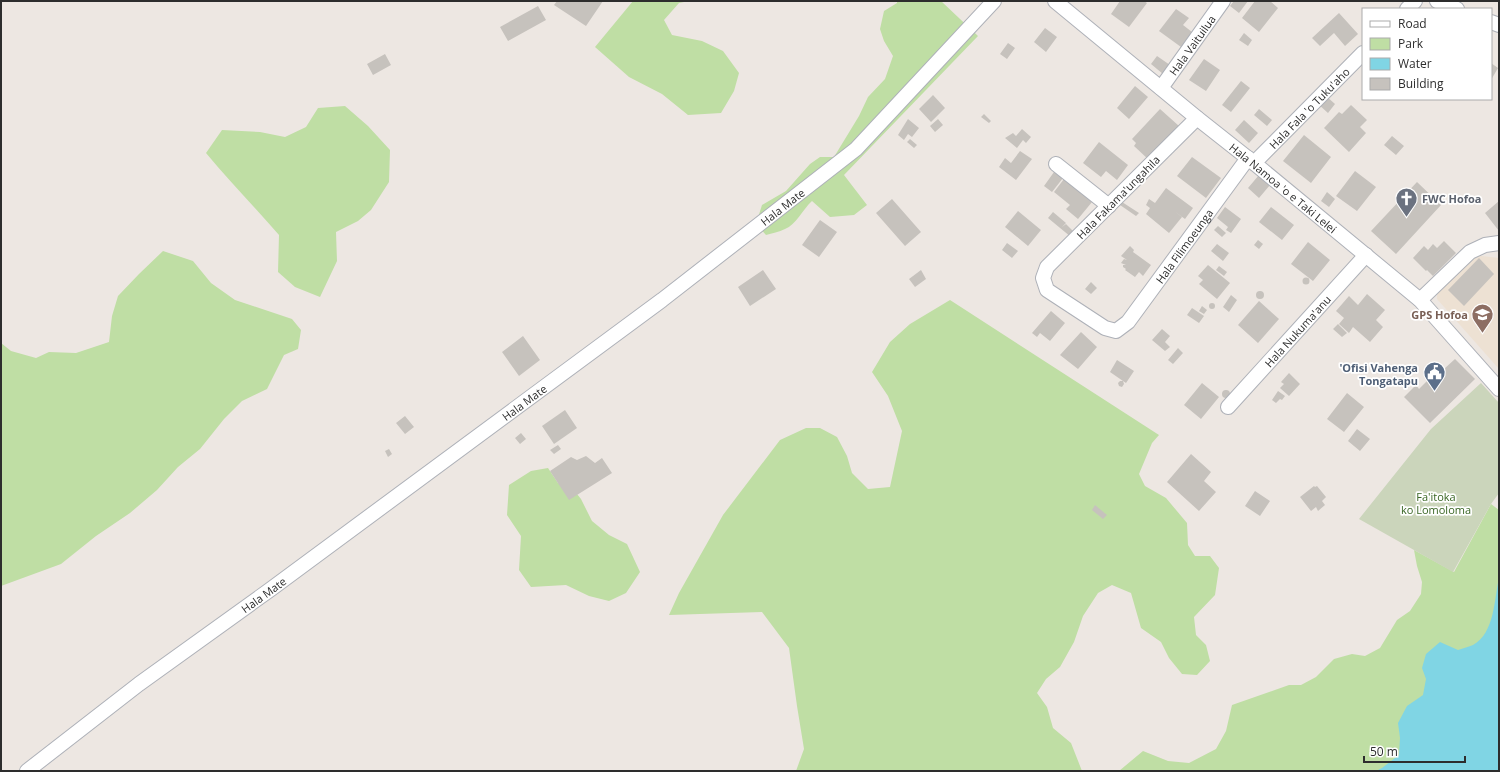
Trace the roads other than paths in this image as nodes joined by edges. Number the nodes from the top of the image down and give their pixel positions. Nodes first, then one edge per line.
1 (994, 1) edge
2 (1055, 1) edge
3 (1223, 1) edge
4 (1437, 1) edge
5 (1454, 8) edge
6 (1362, 54) edge
7 (1161, 88) junction
8 (1197, 118) junction
9 (1251, 160) junction
10 (1056, 164) dead end
11 (1109, 206) junction
12 (1499, 243) edge
13 (1366, 255) junction
14 (1043, 278) joint
15 (1420, 300) junction
16 (1499, 389) edge
17 (1228, 407) dead end
18 (27, 771) edge

1 - 18 street, Hala Mate
2 - 7 street, Hala Namoa 'o e Taki Lelei
3 - 7 street, Hala Vaituilua
4 - 5 street
6 - 9 street, Hala Fala 'o Tuku'aho
7 - 8 street, Hala Namoa 'o e Taki Lelei
8 - 9 street, Hala Namoa 'o e Taki Lelei
8 - 11 street, Hala Fakama'ungahila
9 - 13 street, Hala Namoa 'o e Taki Lelei
9 - 14 street, Hala Filimoeunga
10 - 11 street
11 - 14 street, Hala Fakama'ungahila
12 - 15 street
13 - 15 street, Hala Namoa 'o e Taki Lelei
13 - 17 street, Hala Nukuma'anu
15 - 16 street, Hala Namoa 'o e Taki Lelei

